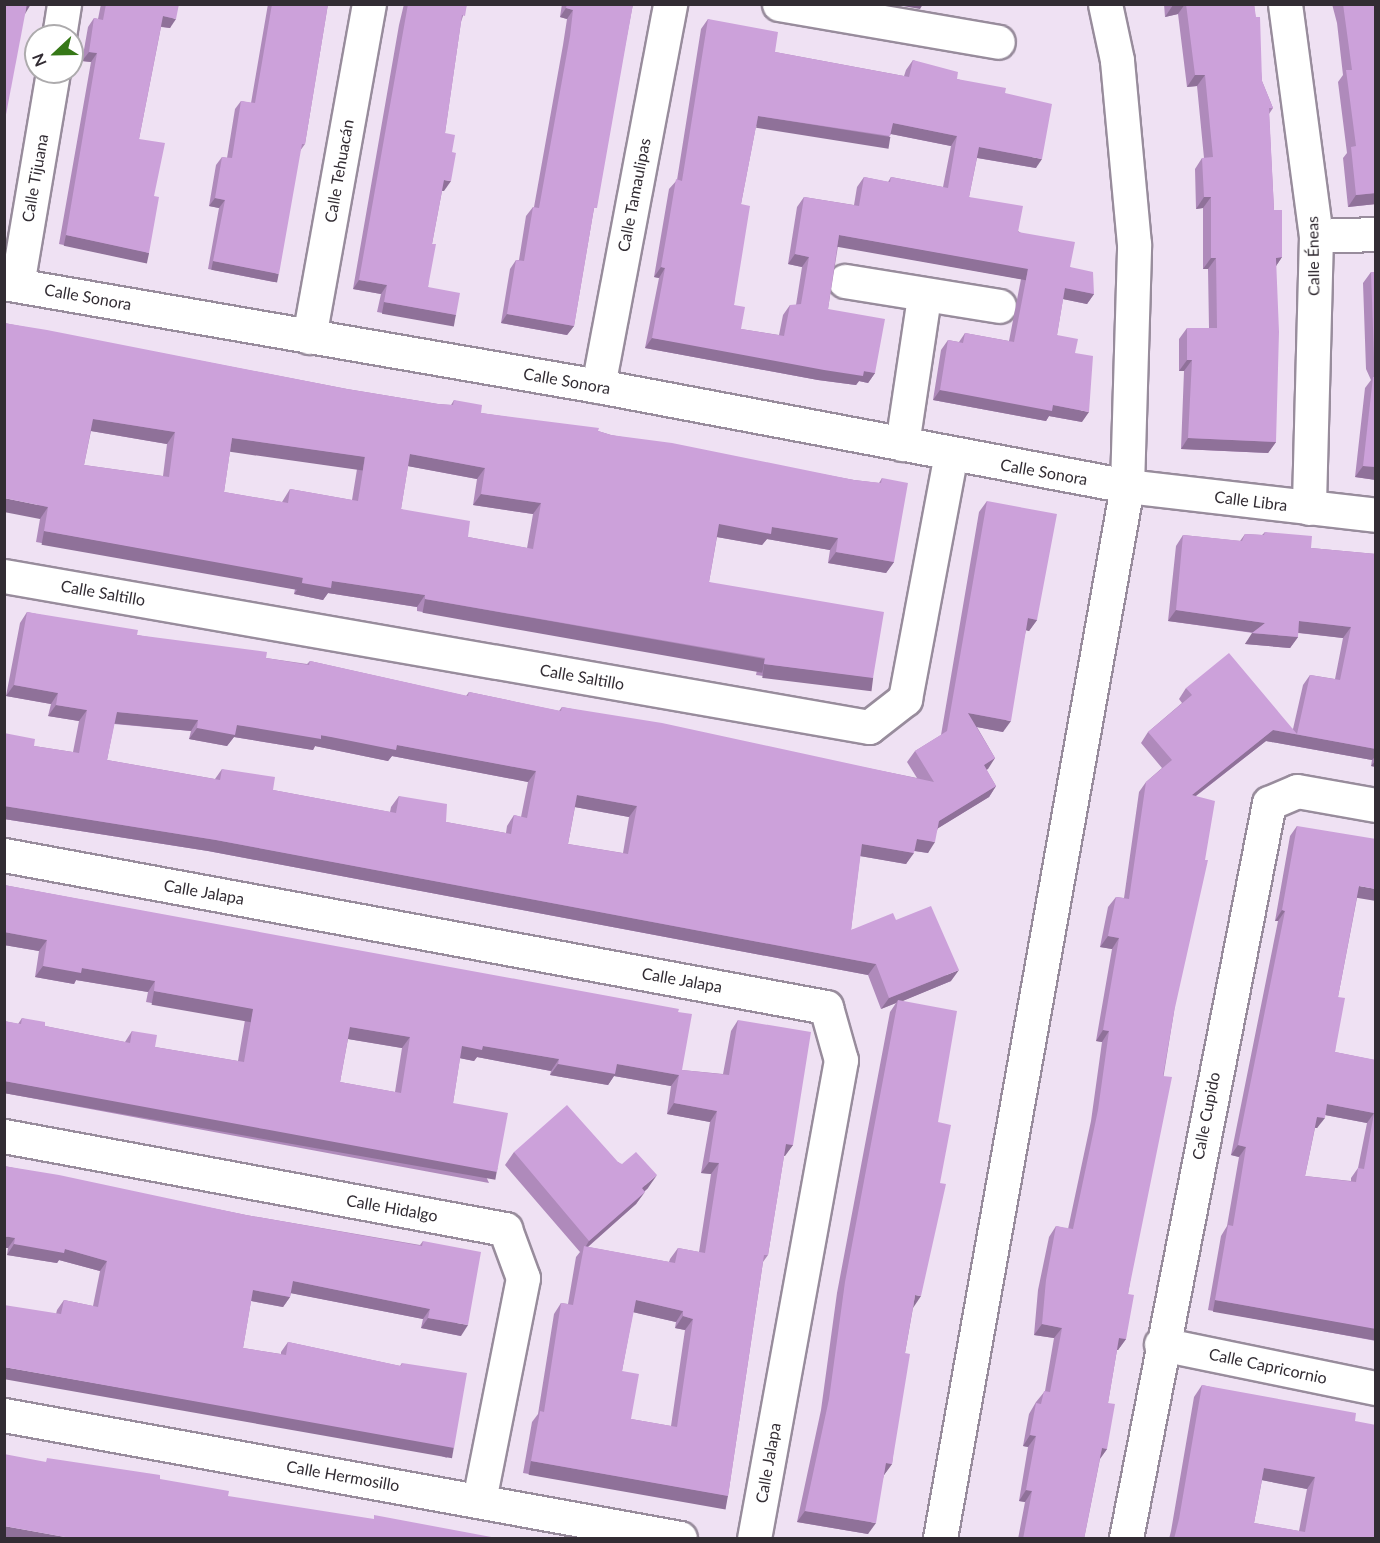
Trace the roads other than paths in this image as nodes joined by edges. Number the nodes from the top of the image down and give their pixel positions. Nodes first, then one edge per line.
1 (64, 4) edge
2 (369, 4) edge
3 (670, 4) edge
4 (779, 4) edge
5 (1105, 4) edge
6 (1285, 4) edge
7 (61, 24) edge
8 (998, 42) dead end
9 (51, 84) edge
10 (1376, 234) edge
11 (1316, 236) junction
12 (844, 281) dead end
13 (11, 284) edge
14 (924, 296) junction
15 (999, 306) dead end
16 (309, 337) junction
17 (598, 386) junction
18 (902, 444) junction
19 (951, 454) junction
20 (1127, 486) junction
21 (1309, 508) junction
22 (1376, 515) edge
23 (4, 576) edge
24 (1376, 805) edge
25 (4, 855) edge
26 (4, 1136) edge
27 (1161, 1344) junction
28 (1376, 1388) edge
29 (4, 1415) edge
30 (479, 1501) junction
31 (680, 1539) edge
32 (754, 1539) edge
33 (940, 1539) edge
34 (1126, 1539) edge

1 - 7 street
2 - 16 street, Calle Tehuacán
3 - 17 street, Calle Tamaulipas
4 - 8 street
5 - 20 street
6 - 11 street, Calle Éneas
9 - 13 street, Calle Tijuana
10 - 11 street
11 - 21 street, Calle Éneas
12 - 14 street
13 - 16 street, Calle Sonora
14 - 15 street
14 - 18 street
16 - 17 street, Calle Sonora
17 - 18 street, Calle Sonora
18 - 19 street, Calle Sonora
19 - 20 street, Calle Sonora
19 - 23 street, Calle Saltillo
20 - 21 street, Calle Libra
20 - 33 street
21 - 22 street, Calle Libra
24 - 27 street, Calle Cupido
25 - 32 street, Calle Jalapa
26 - 30 street, Calle Hidalgo
27 - 28 street, Calle Capricornio
27 - 34 street, Calle Cupido
29 - 30 street, Calle Hermosillo
30 - 31 street, Calle Hermosillo

